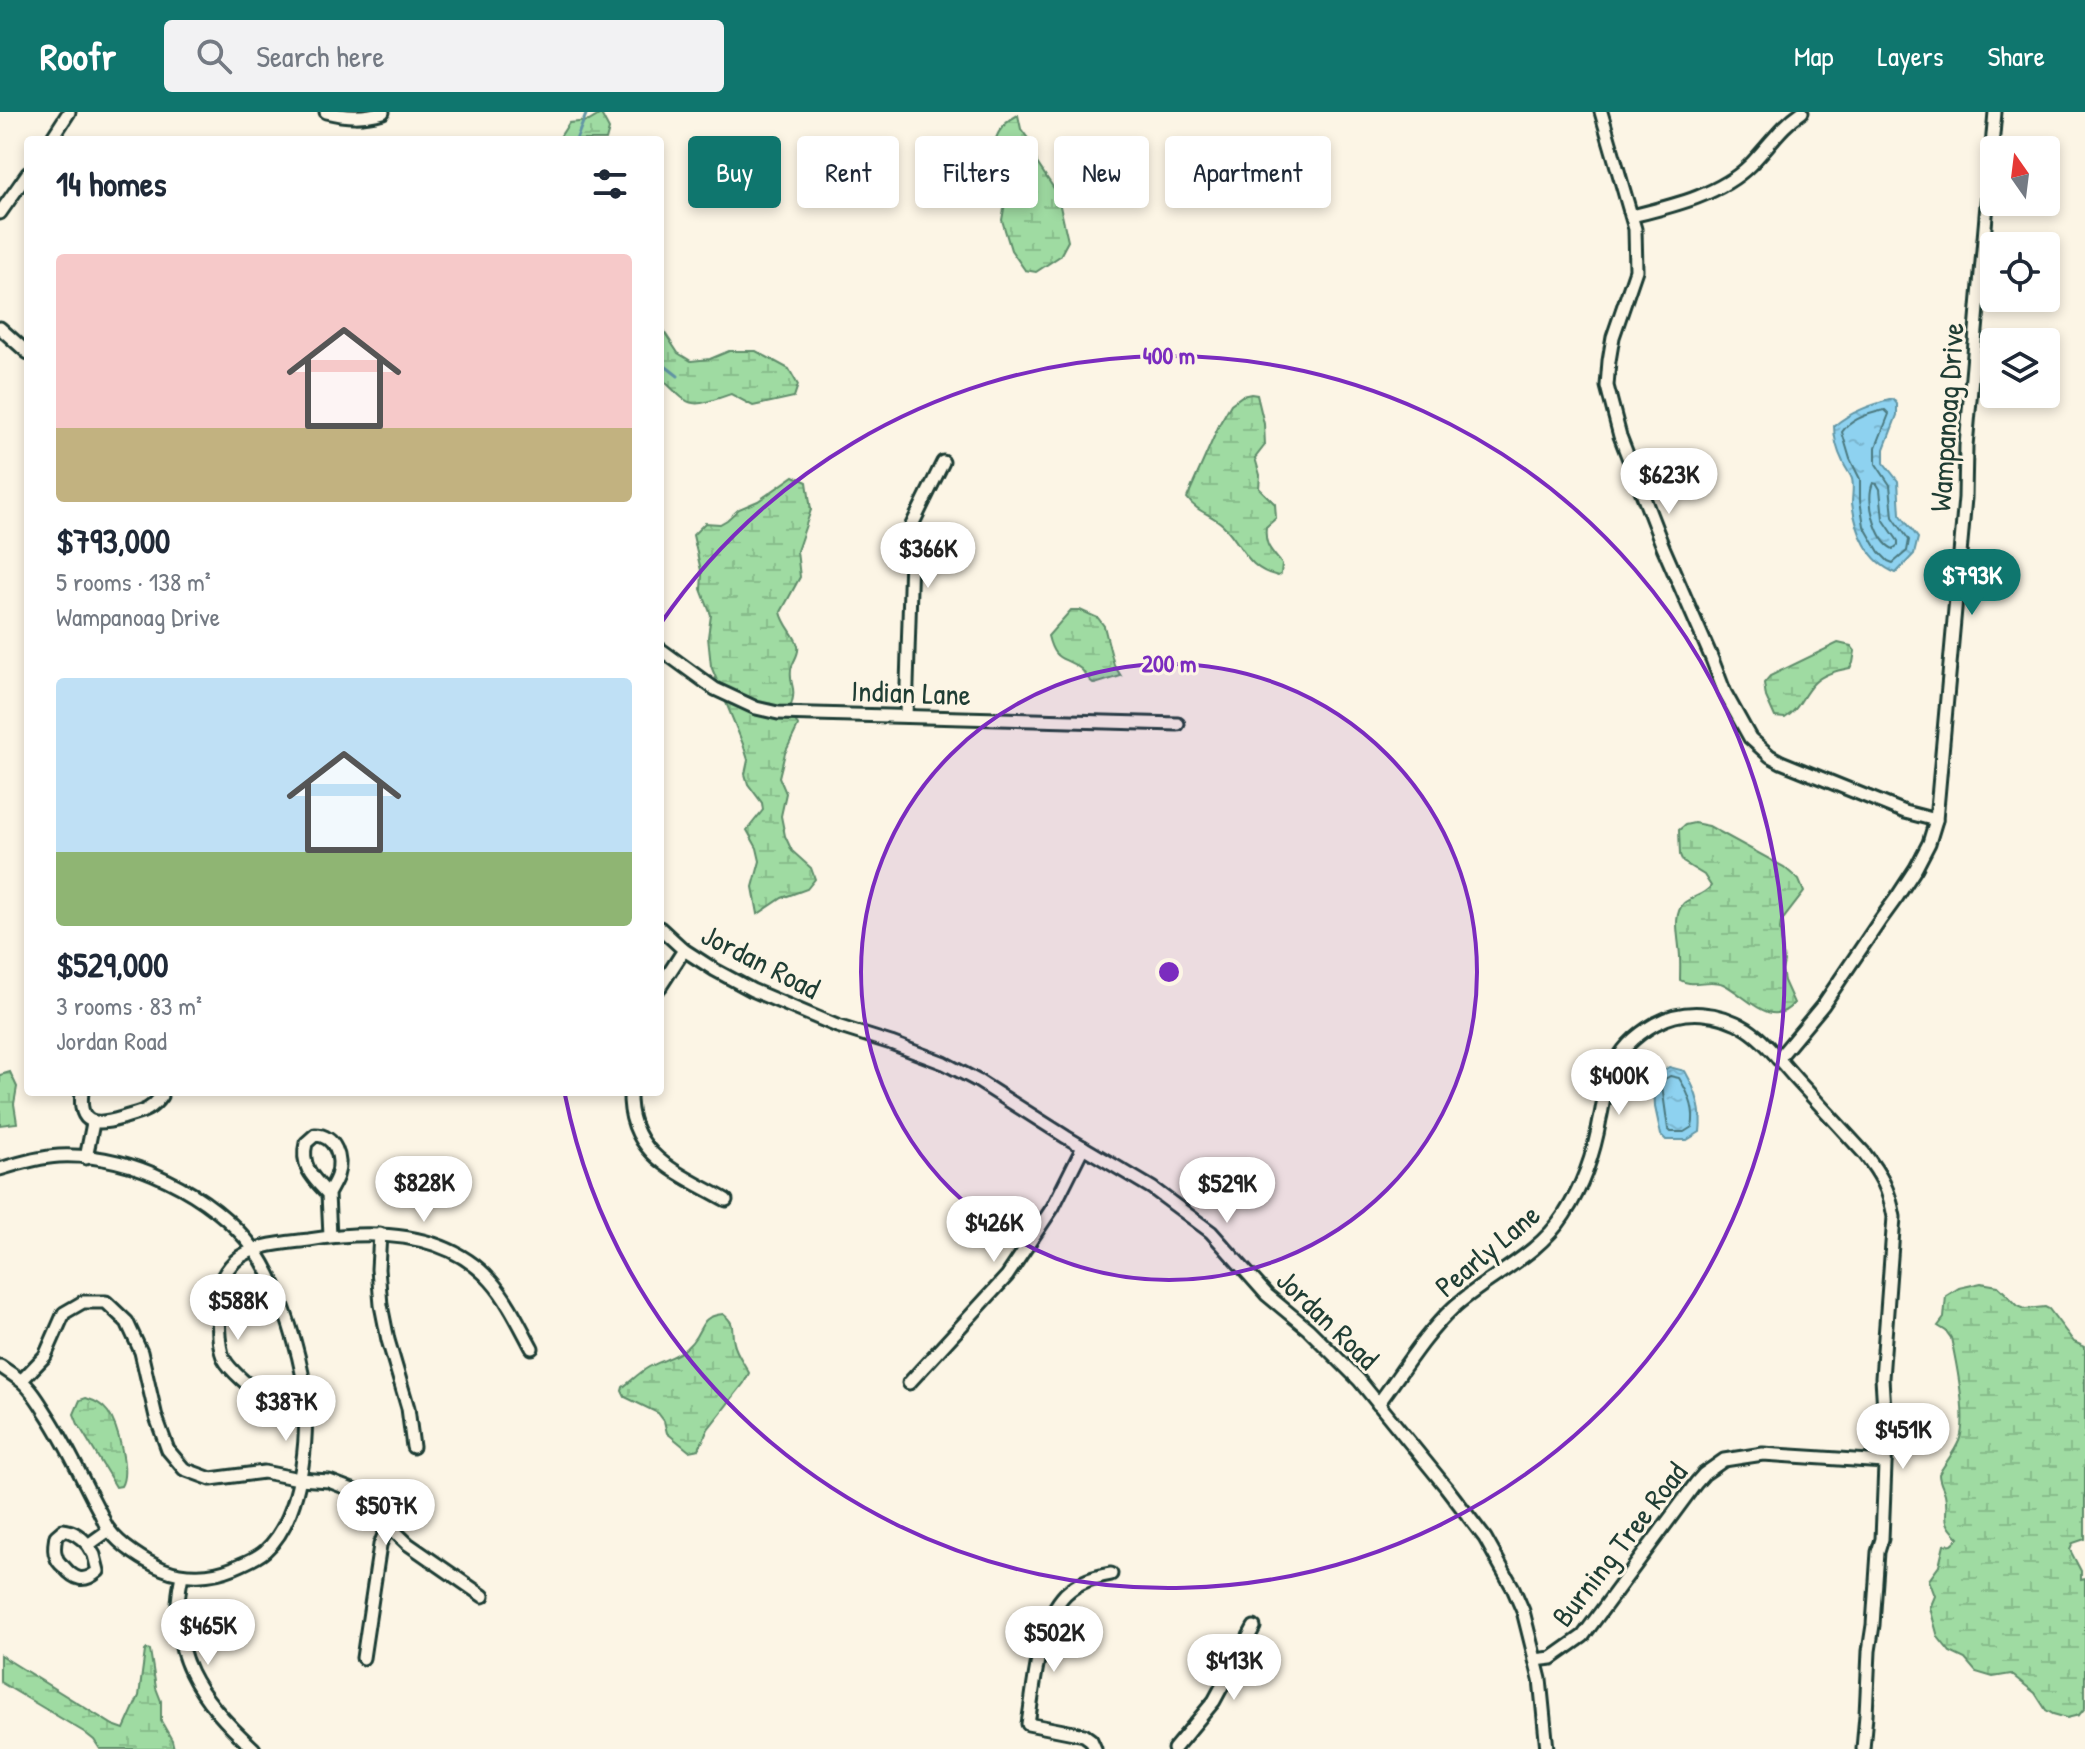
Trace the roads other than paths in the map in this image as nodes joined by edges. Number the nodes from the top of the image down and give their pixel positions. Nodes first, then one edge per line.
1 (69, 112) edge
2 (326, 112) edge
3 (383, 112) edge
4 (1601, 112) edge
5 (1802, 112) edge
6 (1995, 112) edge
7 (54, 136) edge
8 (24, 179) edge
9 (0, 213) edge
10 (1632, 216) junction
11 (0, 328) edge
12 (24, 349) edge
13 (943, 462) dead end
14 (664, 652) edge
15 (906, 716) junction
16 (1178, 724) dead end
17 (1936, 820) junction
18 (664, 932) edge
19 (684, 950) junction
20 (664, 981) edge
21 (1778, 1059) junction
22 (81, 1096) edge
23 (161, 1096) edge
24 (630, 1096) edge
25 (93, 1123) junction
26 (1083, 1147) junction
27 (86, 1158) junction
28 (0, 1169) edge
29 (328, 1194) junction
30 (726, 1200) dead end
31 (380, 1234) junction
32 (330, 1236) junction
33 (255, 1250) junction
34 (532, 1348) dead end
35 (0, 1366) edge
36 (22, 1380) junction
37 (909, 1383) dead end
38 (305, 1401) junction
39 (1378, 1404) junction
40 (413, 1447) dead end
41 (1885, 1462) junction
42 (299, 1479) junction
43 (388, 1525) junction
44 (109, 1530) junction
45 (88, 1545) junction
46 (1111, 1574) dead end
47 (182, 1575) junction
48 (483, 1596) dead end
49 (1254, 1627) dead end
50 (363, 1658) dead end
51 (1535, 1660) junction
52 (254, 1749) edge
53 (1095, 1749) edge
54 (1174, 1749) edge
55 (1547, 1749) edge
56 (1863, 1749) edge

1 - 7 street
2 - 3 street
4 - 10 street
5 - 10 street
6 - 17 street, Wampanoag Drive
8 - 9 street
10 - 17 street
11 - 12 street
13 - 15 street
14 - 15 street, Indian Lane
15 - 16 street, Indian Lane
17 - 21 street, Wampanoag Drive
18 - 19 street, Jordan Road
19 - 20 street
19 - 26 street, Jordan Road
21 - 39 street, Pearly Lane
21 - 41 street, Pearly Lane
22 - 25 street
23 - 25 street
24 - 30 street
25 - 27 street
26 - 37 street
26 - 39 street, Jordan Road
27 - 28 street
27 - 33 street
29 - 29 street
29 - 32 street
31 - 32 street
31 - 34 street
31 - 40 street
32 - 33 street
33 - 38 street
33 - 38 street
35 - 36 street
36 - 42 street
36 - 44 street
38 - 42 street
39 - 51 street, Jordan Road
41 - 51 street, Burning Tree Road
41 - 56 street
42 - 43 street
42 - 47 street
43 - 48 street
43 - 50 street
44 - 45 street
44 - 47 street
45 - 45 street
46 - 53 street
47 - 52 street
49 - 54 street
51 - 55 street, Jordan Road

